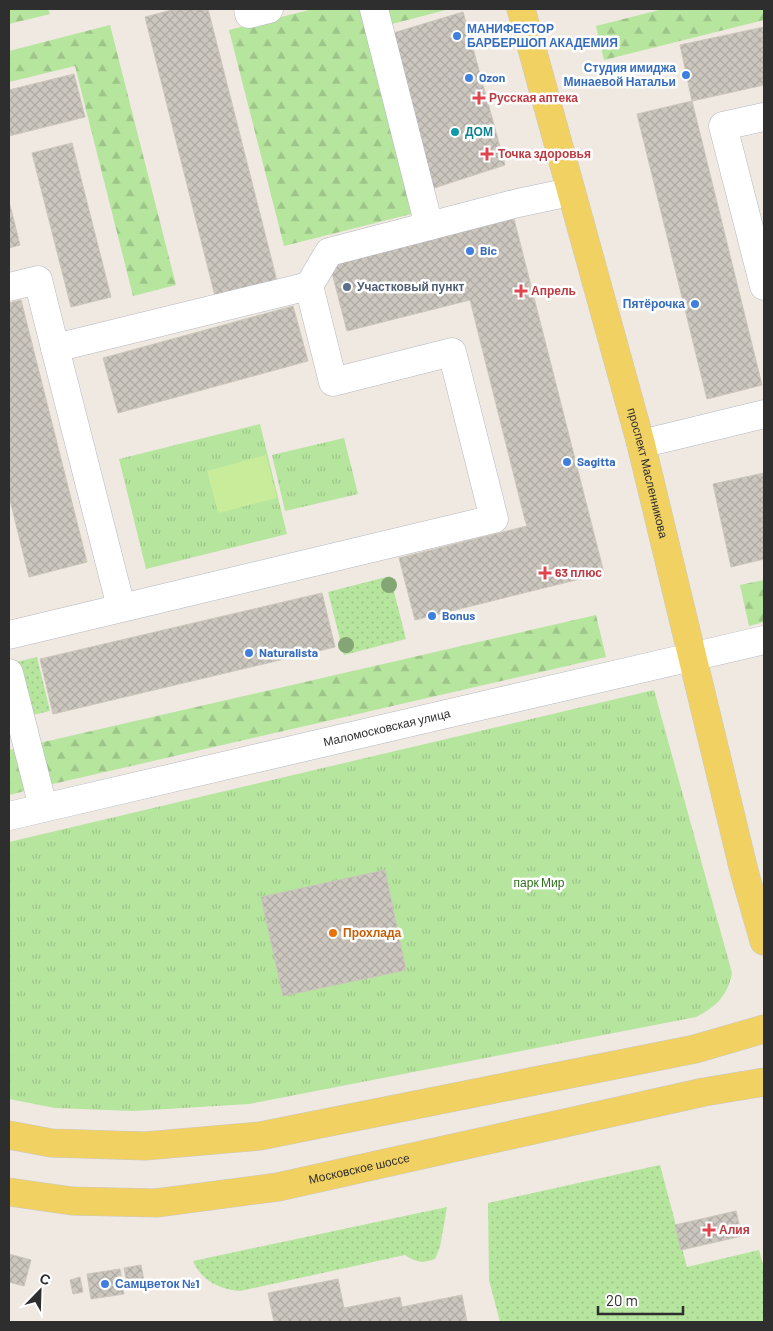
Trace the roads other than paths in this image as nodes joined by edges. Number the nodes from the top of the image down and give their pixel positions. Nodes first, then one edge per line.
1 (248, 9) edge
2 (269, 9) edge
3 (374, 9) edge
4 (521, 9) edge
5 (764, 117) edge
6 (570, 192) junction
7 (429, 226) junction
8 (309, 286) junction
9 (764, 286) edge
10 (9, 287) edge
11 (55, 348) junction
12 (764, 414) edge
13 (641, 444) junction
14 (121, 607) junction
15 (9, 635) edge
16 (764, 640) edge
17 (692, 655) junction
18 (9, 672) edge
19 (43, 808) junction
20 (9, 816) edge
21 (764, 941) edge
22 (764, 1029) edge
23 (695, 1049) junction
24 (764, 1050) edge
25 (764, 1064) edge
26 (764, 1082) edge
27 (704, 1092) junction
28 (9, 1135) edge
29 (9, 1192) edge

1 - 2 street
3 - 7 street
4 - 6 main road, проспект Масленникова
5 - 9 street
6 - 7 street
6 - 13 main road, проспект Масленникова
7 - 8 street
8 - 11 street
8 - 14 street
10 - 11 street
11 - 14 street
12 - 13 street
13 - 17 main road, проспект Масленникова
14 - 15 street
16 - 17 street, Маломосковская улица
17 - 19 street, Маломосковская улица
17 - 21 main road, проспект Масленникова
18 - 19 street
19 - 20 street, Маломосковская улица
22 - 23 main road
23 - 24 main road
23 - 28 main road
25 - 27 main road, Московское шоссе
26 - 27 main road, Московское шоссе
27 - 29 main road, Московское шоссе

